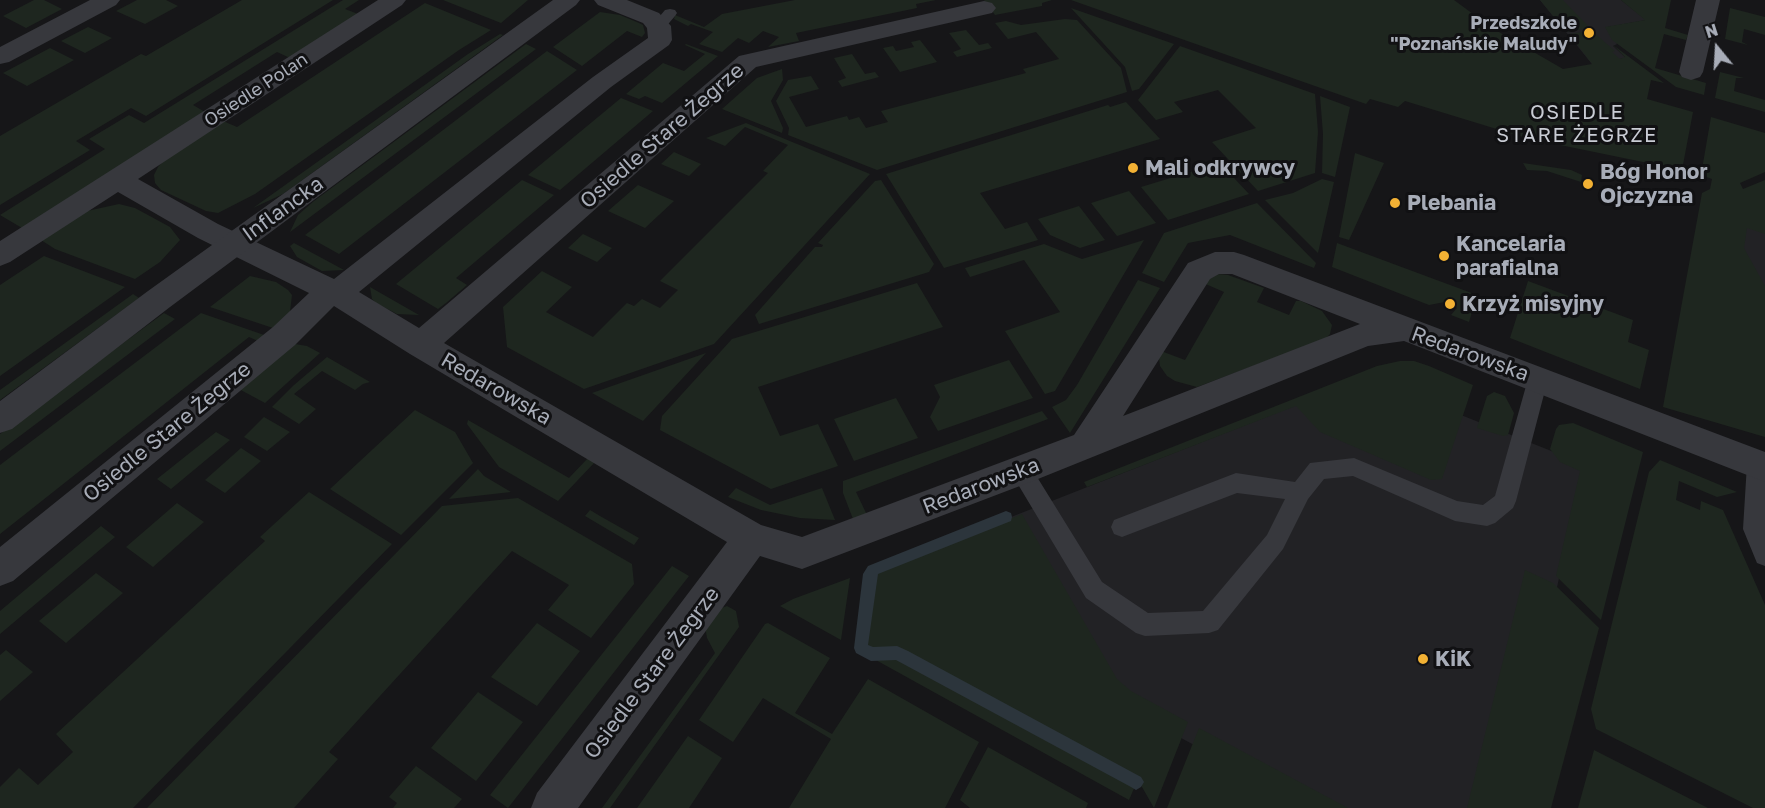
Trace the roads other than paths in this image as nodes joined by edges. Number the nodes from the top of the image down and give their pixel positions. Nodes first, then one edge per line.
1 (108, 0) edge
2 (394, 0) edge
3 (568, 0) edge
4 (606, 0) edge
5 (1708, 0) edge
6 (984, 8) dead end
7 (0, 57) edge
8 (1691, 72) dead end
9 (118, 180) junction
10 (235, 245) junction
11 (0, 255) edge
12 (333, 292) junction
13 (1406, 329) junction
14 (421, 345) junction
15 (1538, 379) junction
16 (0, 420) edge
17 (1087, 444) junction
18 (1762, 466) edge
19 (1021, 471) junction
20 (1300, 492) junction
21 (1122, 527) dead end
22 (752, 538) junction
23 (1765, 556) edge
24 (0, 569) edge
25 (552, 808) edge

1 - 7 street
2 - 9 street, Osiedle Polan
3 - 10 street, Inflancka
4 - 12 street, Osiedle Stare Żegrze
5 - 8 street
6 - 14 street, Osiedle Stare Żegrze
9 - 10 street
9 - 11 street, Osiedle Polan
10 - 12 street, Redarowska
10 - 16 street, Inflancka
12 - 14 street, Redarowska
12 - 24 street, Osiedle Stare Żegrze
13 - 15 street, Redarowska
13 - 17 street, Redarowska
13 - 17 street
14 - 22 street, Redarowska
15 - 18 street, Redarowska
15 - 20 lane
17 - 19 street, Redarowska
18 - 23 lane
19 - 20 lane
19 - 22 street, Redarowska
20 - 21 lane
22 - 25 street, Osiedle Stare Żegrze

